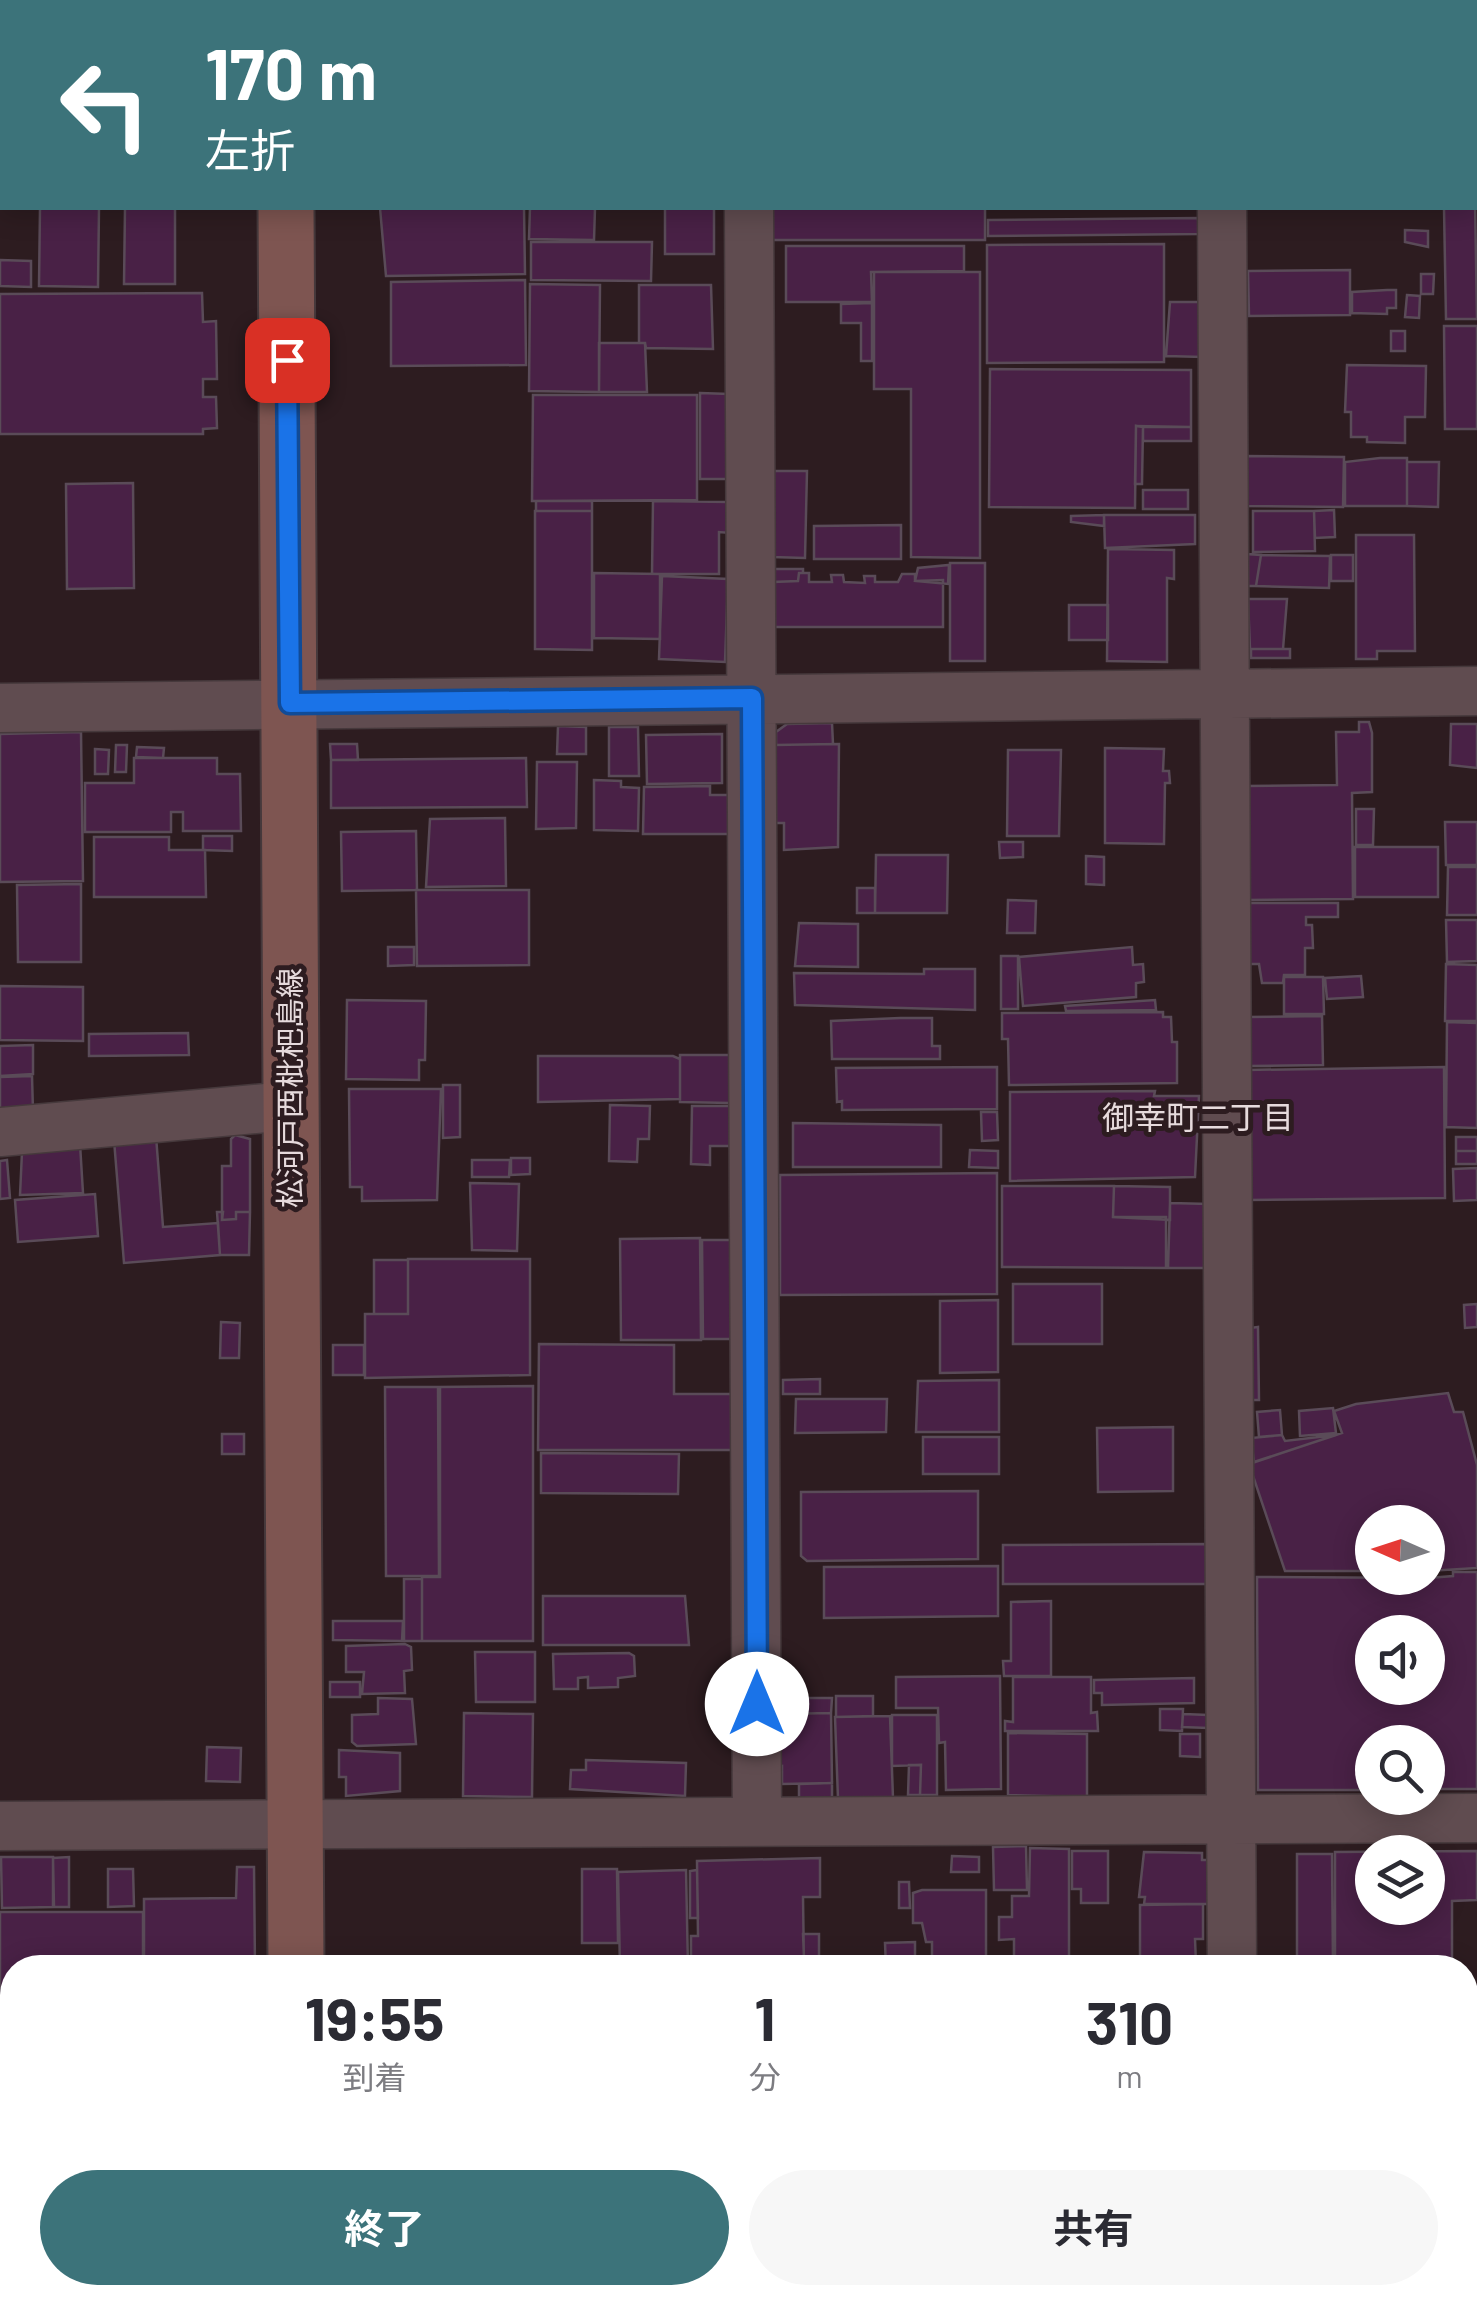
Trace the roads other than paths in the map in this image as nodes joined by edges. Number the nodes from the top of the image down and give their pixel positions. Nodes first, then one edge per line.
1 (286, 210) edge
2 (749, 210) edge
3 (1222, 210) edge
4 (1477, 690) edge
5 (1224, 694) junction
6 (752, 698) junction
7 (290, 703) junction
8 (0, 708) edge
9 (288, 1106) junction
10 (0, 1132) edge
11 (1477, 1818) edge
12 (757, 1821) junction
13 (1230, 1821) junction
14 (294, 1825) junction
15 (0, 1826) edge
16 (296, 1955) edge
17 (1232, 1955) edge

1 - 7 main road, 松河戸西枇杷島線
2 - 6 street
3 - 5 street
4 - 5 street
5 - 6 street
5 - 13 street
6 - 7 street
6 - 12 street
7 - 8 street
7 - 9 main road, 松河戸西枇杷島線
9 - 10 street
9 - 14 main road, 松河戸西枇杷島線
11 - 13 street
12 - 13 street
12 - 14 street
13 - 17 street
14 - 15 street
14 - 16 main road, 松河戸西枇杷島線

